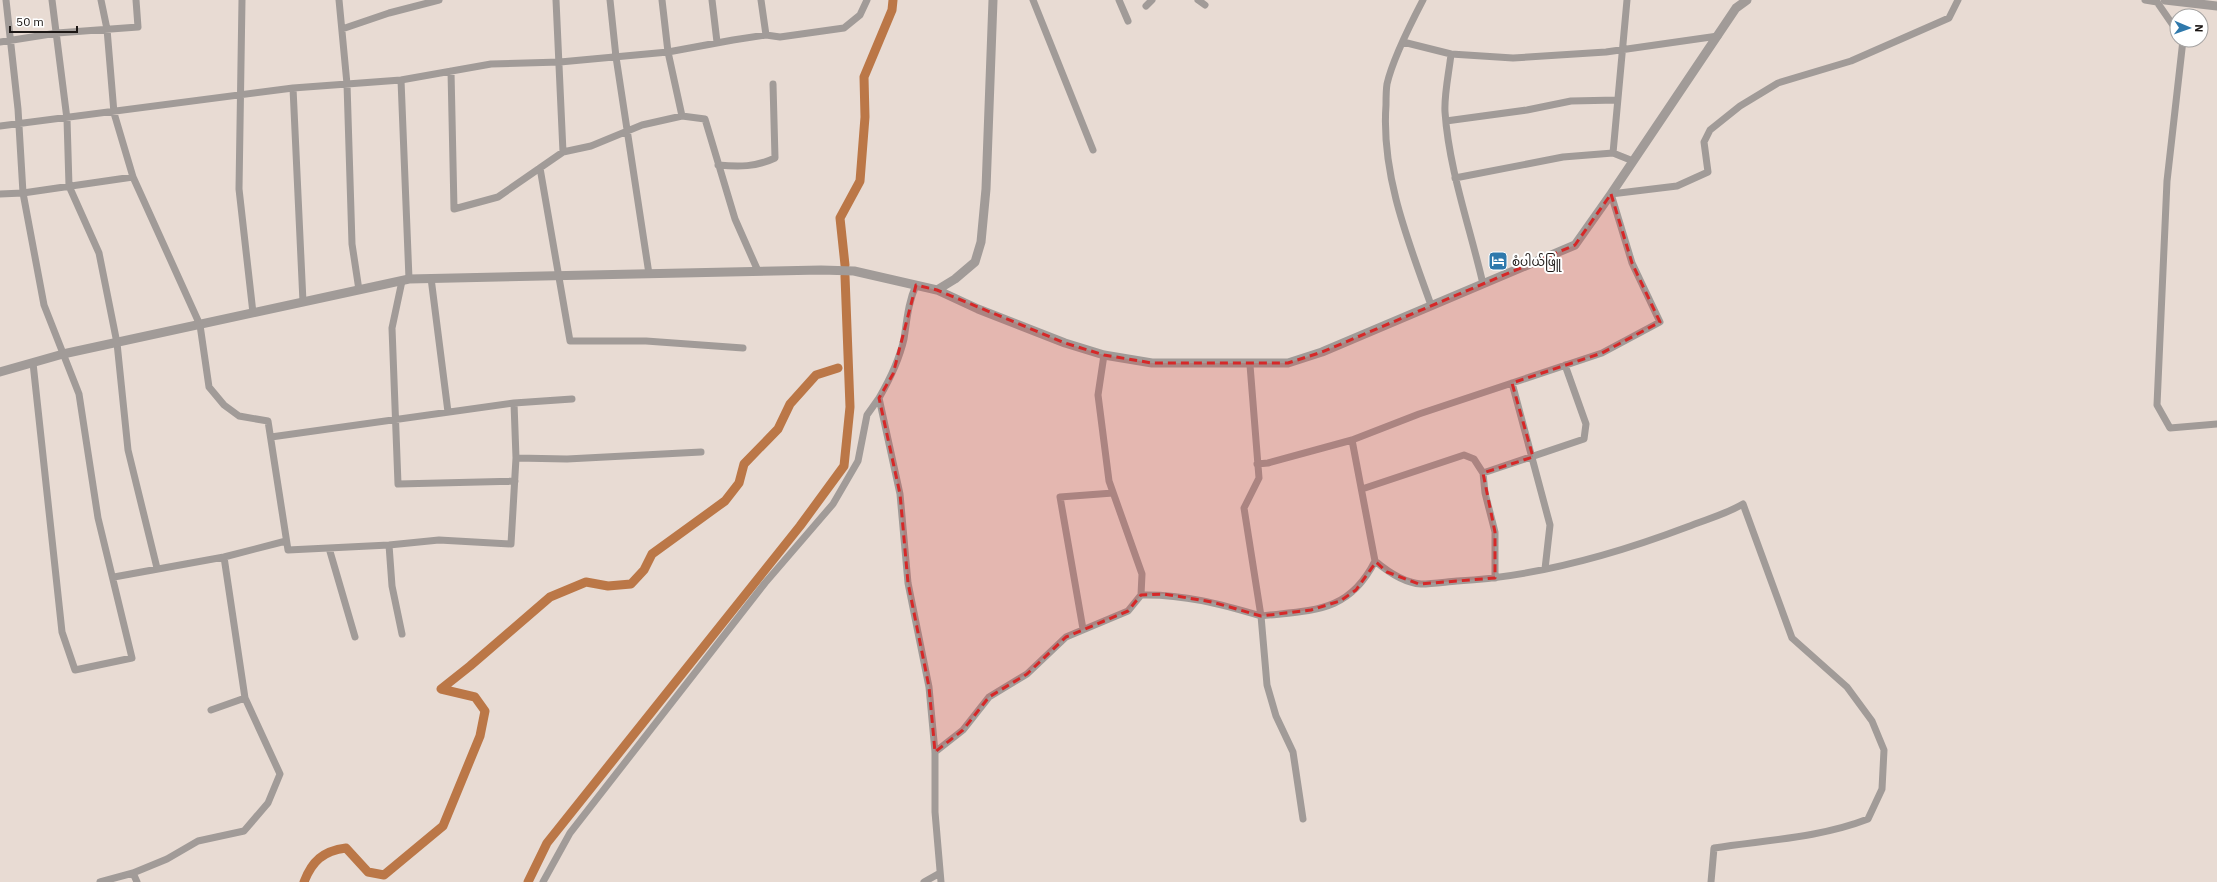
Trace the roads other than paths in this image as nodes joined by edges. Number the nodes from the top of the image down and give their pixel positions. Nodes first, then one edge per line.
1 (6, 0) edge
2 (52, 0) edge
3 (101, 0) edge
4 (136, 0) edge
5 (242, 0) edge
6 (339, 0) edge
7 (439, 0) edge
8 (556, 0) edge
9 (610, 0) edge
10 (662, 0) edge
11 (712, 0) edge
12 (761, 0) edge
13 (867, 0) edge
14 (993, 0) edge
15 (1033, 0) edge
16 (1119, 0) edge
17 (1152, 0) edge
18 (1198, 0) edge
19 (1423, 0) edge
20 (1627, 0) edge
21 (1747, 0) edge
22 (1958, 0) edge
23 (2145, 0) edge
24 (2165, 0) edge
25 (2205, 2) edge
26 (1736, 4) edge
27 (1205, 5) dead end
28 (1146, 6) dead end
29 (2217, 6) edge
30 (2169, 19) edge
31 (1128, 21) dead end
32 (342, 28) junction
33 (107, 29) junction
34 (57, 33) junction
35 (766, 35) junction
36 (1718, 36) junction
37 (10, 40) junction
38 (0, 42) edge
39 (717, 42) junction
40 (1403, 42) junction
41 (2183, 48) edge
42 (1623, 49) junction
43 (668, 52) junction
44 (1451, 54) junction
45 (616, 57) junction
46 (560, 62) junction
47 (451, 71) junction
48 (401, 80) junction
49 (347, 84) junction
50 (773, 84) dead end
51 (293, 88) junction
52 (240, 96) junction
53 (1617, 100) junction
54 (114, 113) junction
55 (682, 116) junction
56 (67, 119) junction
57 (1446, 121) junction
58 (19, 124) junction
59 (0, 126) edge
60 (627, 131) junction
61 (1093, 150) dead end
62 (563, 152) junction
63 (1613, 153) junction
64 (1633, 162) junction
65 (718, 164) junction
66 (540, 168) junction
67 (133, 177) junction
68 (1455, 178) junction
69 (69, 186) junction
70 (23, 193) junction
71 (0, 194) edge
72 (1611, 194) junction
73 (758, 271) junction
74 (649, 274) junction
75 (560, 276) junction
76 (431, 278) junction
77 (405, 280) junction
78 (1483, 284) junction
79 (916, 285) junction
80 (360, 290) junction
81 (937, 290) junction
82 (303, 302) junction
83 (1431, 305) junction
84 (253, 313) junction
85 (200, 325) junction
86 (117, 343) junction
87 (743, 348) dead end
88 (64, 354) junction
89 (1104, 355) junction
90 (33, 363) junction
91 (1250, 364) junction
92 (1565, 365) junction
93 (0, 372) edge
94 (1512, 383) junction
95 (879, 398) junction
96 (572, 400) dead end
97 (514, 403) junction
98 (448, 412) junction
99 (396, 421) junction
100 (2217, 424) edge
101 (271, 438) junction
102 (1352, 440) junction
103 (702, 452) dead end
104 (1532, 456) junction
105 (516, 458) junction
106 (1257, 464) junction
107 (1483, 473) junction
108 (515, 481) junction
109 (1362, 490) junction
110 (1114, 493) junction
111 (286, 541) junction
112 (389, 545) junction
113 (329, 548) junction
114 (224, 557) junction
115 (1376, 561) junction
116 (157, 568) junction
117 (1545, 569) junction
118 (114, 577) junction
119 (1495, 578) junction
120 (1141, 595) junction
121 (1261, 616) junction
122 (1083, 629) junction
123 (402, 634) dead end
124 (355, 637) dead end
125 (245, 698) junction
126 (211, 710) dead end
127 (935, 752) junction
128 (1303, 819) dead end
129 (133, 873) junction
130 (940, 873) junction
131 (100, 882) edge
132 (137, 882) edge
133 (543, 882) edge
134 (924, 882) edge
135 (941, 882) edge
136 (1711, 882) edge

1 - 37 street
2 - 34 street
3 - 33 street
4 - 33 street
5 - 52 street
6 - 32 street
7 - 32 street
8 - 46 street
9 - 45 street
10 - 43 street
11 - 39 street
12 - 35 street
13 - 35 street
14 - 81 street
15 - 61 street
16 - 31 street
17 - 28 street
18 - 27 street
19 - 40 street
20 - 42 street
21 - 26 street
22 - 72 street
23 - 30 street
24 - 25 street
25 - 29 street
26 - 36 street
32 - 49 street
33 - 34 street
33 - 54 street
34 - 37 street
34 - 56 street
35 - 39 street
36 - 42 street
36 - 64 street
37 - 38 street
37 - 58 street
39 - 43 street
40 - 44 street
40 - 83 street
41 - 100 street
42 - 44 street
42 - 53 street
43 - 45 street
43 - 55 street
44 - 57 street
45 - 46 street
45 - 60 street
46 - 47 street
46 - 62 street
47 - 48 street
47 - 66 street
48 - 49 street
48 - 77 street
49 - 51 street
49 - 80 street
50 - 65 street
51 - 52 street
51 - 82 street
52 - 54 street
52 - 84 street
53 - 57 street
53 - 63 street
54 - 56 street
54 - 67 street
55 - 60 street
55 - 65 street
56 - 58 street
56 - 69 street
57 - 68 street
58 - 59 street
58 - 70 street
60 - 62 street
60 - 74 street
62 - 66 street
63 - 64 street
63 - 68 street
64 - 72 street
65 - 73 street
66 - 75 street
67 - 69 street
67 - 85 street
68 - 78 street
69 - 70 street
69 - 86 street
70 - 71 street
70 - 88 street
72 - 78 street
72 - 92 street
73 - 74 street
73 - 79 street
74 - 75 street
75 - 76 street
75 - 87 street
76 - 77 street
76 - 98 street
77 - 80 street
77 - 99 street
78 - 83 street
79 - 81 street
79 - 95 street
80 - 82 street
81 - 89 street
82 - 84 street
83 - 91 street
84 - 85 street
85 - 86 street
85 - 101 street
86 - 88 street
86 - 116 street
88 - 90 street
88 - 118 street
89 - 91 street
89 - 110 street
90 - 93 street
90 - 118 street
91 - 106 street
92 - 94 street
92 - 104 street
94 - 102 street
94 - 104 street
95 - 127 street
95 - 133 street
96 - 97 street
97 - 98 street
97 - 105 street
98 - 99 street
99 - 101 street
99 - 108 street
101 - 111 street
102 - 106 street
102 - 109 street
103 - 105 street
104 - 107 street
104 - 117 street
105 - 108 street
106 - 121 street
107 - 109 street
107 - 119 street
108 - 112 street
109 - 115 street
110 - 120 street
110 - 122 street
111 - 113 street
111 - 114 street
112 - 113 street
112 - 123 street
113 - 124 street
114 - 116 street
114 - 125 street
115 - 119 street
115 - 121 street
116 - 118 street
117 - 119 street
117 - 136 street
120 - 121 street
120 - 122 street
121 - 128 street
122 - 127 street
125 - 126 street
125 - 129 street
127 - 130 street
129 - 131 street
129 - 132 street
130 - 134 street
130 - 135 street

